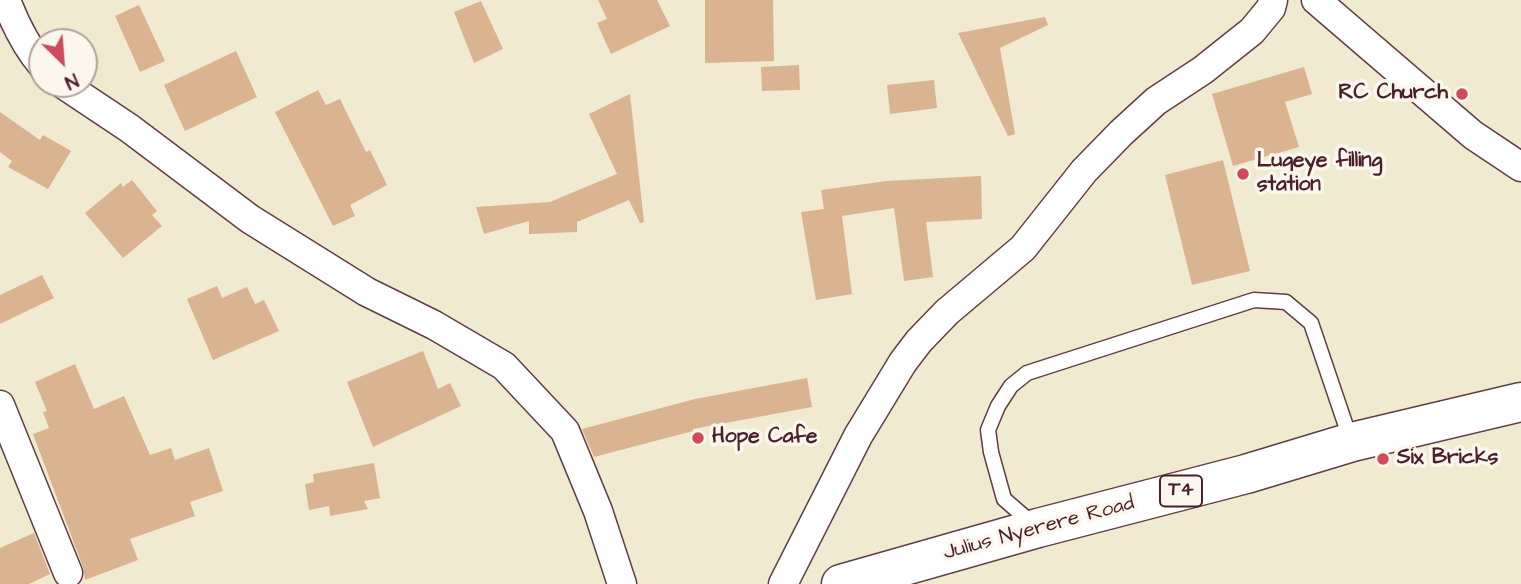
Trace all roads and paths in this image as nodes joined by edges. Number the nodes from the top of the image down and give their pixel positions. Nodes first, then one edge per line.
1 (5, 0) edge
2 (1273, 0) edge
3 (1316, 0) edge
4 (0, 3) edge
5 (28, 47) edge
6 (84, 98) edge
7 (1521, 167) edge
8 (1521, 402) edge
9 (0, 405) edge
10 (1352, 443) junction
11 (1038, 528) junction
12 (68, 573) dead end
13 (614, 581) edge
14 (782, 584) edge
15 (841, 584) edge

1 - 4 street
1 - 5 street
2 - 14 street
3 - 7 street
6 - 13 street
8 - 10 highway, Julius Nyerere Road / T4
9 - 12 street
10 - 11 highway, Julius Nyerere Road / T4
10 - 11 lane
11 - 15 highway, Julius Nyerere Road / T4

